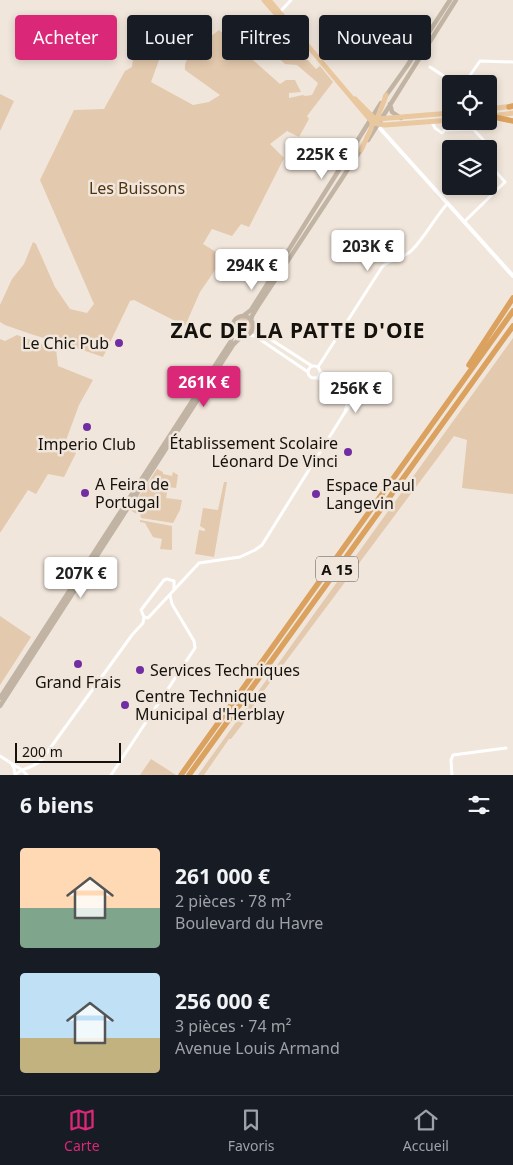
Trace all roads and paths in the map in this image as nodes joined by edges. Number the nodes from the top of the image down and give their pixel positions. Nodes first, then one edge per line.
1 (264, 0) edge
2 (269, 0) edge
3 (291, 0) edge
4 (450, 0) edge
5 (456, 0) edge
6 (280, 12) junction
7 (513, 62) edge
8 (324, 66) junction
9 (430, 67) dead end
10 (442, 75) edge
11 (470, 75) edge
12 (386, 95) joint
13 (390, 104) junction
14 (512, 106) edge
15 (497, 108) edge
16 (513, 113) edge
17 (442, 114) edge
18 (497, 115) edge
19 (402, 118) junction
20 (497, 118) edge
21 (442, 120) edge
22 (375, 121) junction
23 (431, 121) junction
24 (513, 121) edge
25 (483, 140) edge
26 (361, 150) joint
27 (497, 173) edge
28 (497, 190) edge
29 (492, 195) edge
30 (448, 202) junction
31 (465, 221) junction
32 (513, 276) edge
33 (513, 298) edge
34 (513, 311) edge
35 (243, 316) junction
36 (252, 321) junction
37 (513, 326) edge
38 (253, 328) junction
39 (233, 331) junction
40 (248, 335) junction
41 (241, 337) junction
42 (312, 366) junction
43 (318, 367) junction
44 (308, 372) junction
45 (320, 372) junction
46 (309, 377) junction
47 (317, 378) junction
48 (463, 380) junction
49 (306, 382) dead end
50 (345, 412) junction
51 (185, 578) junction
52 (174, 581) junction
53 (174, 590) junction
54 (170, 595) junction
55 (144, 617) junction
56 (0, 698) edge
57 (0, 706) edge
58 (506, 748) dead end
59 (0, 756) edge
60 (11, 763) junction
61 (23, 770) junction
62 (15, 775) edge
63 (27, 775) edge
64 (111, 775) edge
65 (180, 775) edge
66 (189, 775) edge
67 (452, 775) edge

1 - 8 main road
2 - 6 main road
3 - 6 street
4 - 12 main road
5 - 13 main road
6 - 8 main road
7 - 11 street
8 - 22 main road
9 - 10 street
12 - 22 main road
13 - 19 main road
13 - 22 main road
14 - 15 main road
16 - 18 main road
17 - 19 main road
19 - 22 main road
20 - 24 highway
21 - 23 main road
22 - 23 main road
22 - 26 main road
22 - 30 street
22 - 35 main road
23 - 25 street
26 - 36 main road
27 - 28 street
29 - 31 street
30 - 31 street
30 - 43 street
31 - 32 street
33 - 48 highway
34 - 48 highway, A 15
35 - 36 main road
35 - 39 main road
36 - 38 main road
37 - 66 highway, A 15
38 - 40 main road
38 - 42 street
39 - 41 main road
39 - 56 main road
40 - 41 main road
40 - 44 street
41 - 57 main road
42 - 43 street
42 - 44 street
43 - 45 street
44 - 46 street
45 - 47 street
45 - 50 street
46 - 47 street
46 - 49 street
47 - 50 street
48 - 65 highway, A 15
50 - 51 street
51 - 52 street
51 - 53 street
52 - 53 street
52 - 55 street
53 - 54 street
54 - 55 street
54 - 64 street
55 - 61 street
58 - 67 street
59 - 60 street
60 - 61 street
60 - 62 street
61 - 62 street
61 - 63 street

